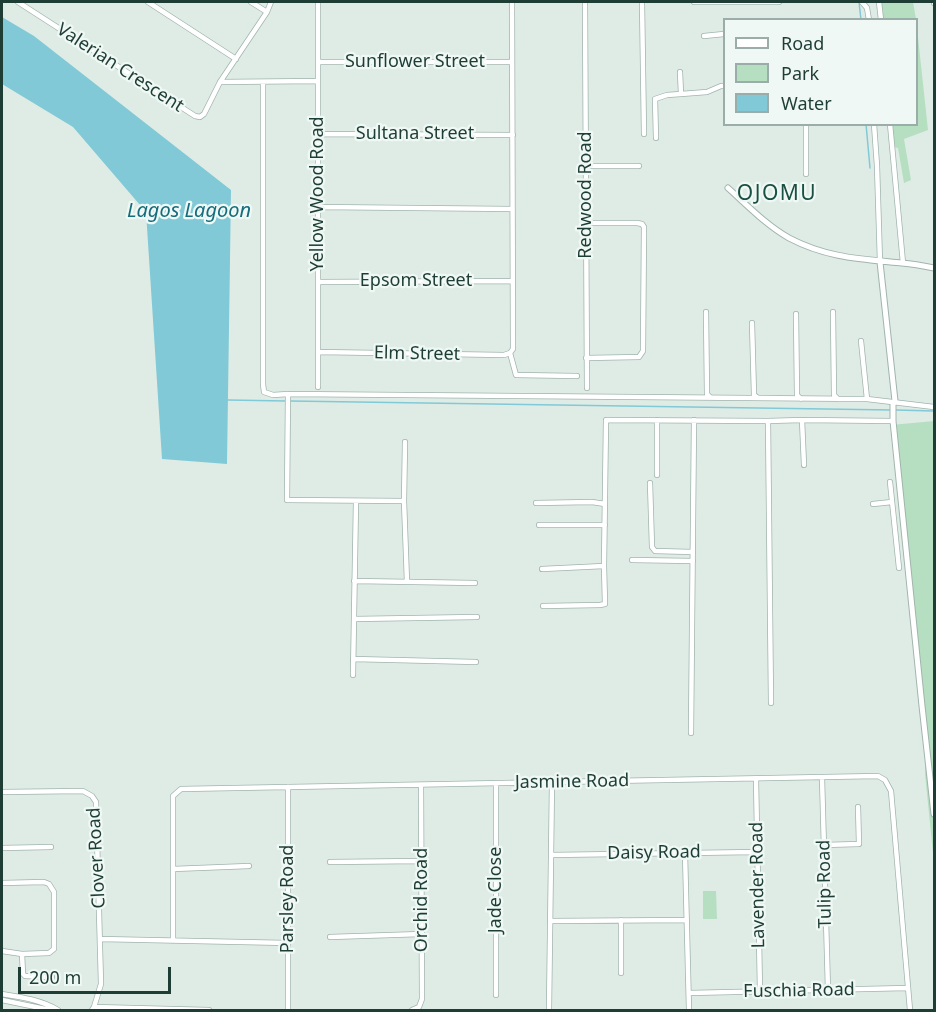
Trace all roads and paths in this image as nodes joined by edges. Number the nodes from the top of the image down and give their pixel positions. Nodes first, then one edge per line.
1 (18, 2) edge
2 (148, 2) edge
3 (251, 2) edge
4 (271, 2) edge
5 (318, 2) edge
6 (512, 2) edge
7 (585, 2) edge
8 (642, 2) edge
9 (694, 2) edge
10 (778, 2) edge
11 (862, 2) edge
12 (879, 2) edge
13 (267, 12) junction
14 (869, 18) edge
15 (881, 18) edge
16 (723, 34) edge
17 (704, 36) dead end
18 (236, 59) junction
19 (318, 62) junction
20 (512, 62) junction
21 (680, 72) dead end
22 (318, 81) junction
23 (220, 82) junction
24 (264, 82) junction
25 (723, 86) edge
26 (681, 94) junction
27 (806, 126) edge
28 (874, 126) edge
29 (890, 126) edge
30 (318, 134) junction
31 (644, 134) dead end
32 (513, 135) junction
33 (656, 138) dead end
34 (586, 166) junction
35 (639, 166) dead end
36 (806, 174) dead end
37 (728, 188) dead end
38 (318, 207) junction
39 (512, 208) junction
40 (586, 223) junction
41 (880, 262) junction
42 (903, 263) junction
43 (934, 268) edge
44 (513, 281) junction
45 (318, 282) junction
46 (706, 312) dead end
47 (833, 312) dead end
48 (796, 314) dead end
49 (752, 323) dead end
50 (861, 341) dead end
51 (511, 351) junction
52 (318, 352) junction
53 (586, 358) junction
54 (578, 376) dead end
55 (318, 387) dead end
56 (587, 388) dead end
57 (288, 395) junction
58 (711, 398) junction
59 (758, 398) junction
60 (801, 399) junction
61 (838, 399) junction
62 (867, 399) junction
63 (894, 403) junction
64 (934, 407) edge
65 (657, 420) junction
66 (694, 420) junction
67 (802, 420) junction
68 (893, 420) junction
69 (768, 421) junction
70 (405, 442) dead end
71 (804, 465) dead end
72 (657, 475) dead end
73 (890, 482) dead end
74 (650, 483) dead end
75 (901, 496) junction
76 (892, 500) junction
77 (356, 501) junction
78 (405, 501) junction
79 (536, 503) dead end
80 (605, 504) junction
81 (873, 504) dead end
82 (539, 525) dead end
83 (604, 525) junction
84 (693, 552) junction
85 (632, 560) dead end
86 (693, 561) junction
87 (604, 566) junction
88 (899, 568) dead end
89 (542, 569) dead end
90 (354, 580) junction
91 (407, 582) junction
92 (475, 583) dead end
93 (543, 606) dead end
94 (477, 617) dead end
95 (354, 619) junction
96 (353, 659) junction
97 (476, 662) dead end
98 (353, 675) dead end
99 (771, 703) dead end
100 (691, 733) dead end
101 (822, 778) junction
102 (756, 779) junction
103 (552, 782) junction
104 (495, 784) junction
105 (422, 785) junction
106 (288, 787) junction
107 (2, 792) edge
108 (858, 807) dead end
109 (934, 814) edge
110 (824, 844) junction
111 (51, 847) dead end
112 (2, 848) edge
113 (758, 852) junction
114 (685, 853) junction
115 (551, 855) junction
116 (422, 861) junction
117 (330, 862) dead end
118 (249, 866) dead end
119 (173, 869) junction
120 (2, 883) edge
121 (621, 920) junction
122 (687, 920) junction
123 (550, 921) junction
124 (422, 934) junction
125 (330, 937) dead end
126 (100, 939) junction
127 (173, 941) junction
128 (288, 943) junction
129 (2, 951) edge
130 (22, 954) junction
131 (621, 973) dead end
132 (52, 977) dead end
133 (908, 988) junction
134 (828, 990) junction
135 (760, 992) junction
136 (689, 993) junction
137 (2, 994) edge
138 (496, 996) dead end
139 (2, 1000) edge
140 (93, 1009) edge
141 (50, 1011) edge
142 (58, 1011) edge
143 (209, 1011) edge
144 (288, 1011) edge
145 (412, 1011) edge
146 (549, 1011) edge
147 (689, 1011) edge
148 (910, 1011) edge

1 - 23 street, Valerian Crescent
2 - 18 street
3 - 13 street
4 - 13 street, Valerian Crescent
5 - 19 street, Yellow Wood Road
6 - 20 street
7 - 34 street, Redwood Road
8 - 31 street
9 - 10 street
11 - 14 street
12 - 15 street
13 - 18 street, Valerian Crescent
16 - 17 street
18 - 23 street, Valerian Crescent
19 - 20 street, Sunflower Street
19 - 22 street, Yellow Wood Road
20 - 32 street
21 - 26 street
22 - 24 street
22 - 30 street, Yellow Wood Road
23 - 24 street
24 - 57 street
25 - 26 street
26 - 33 street
27 - 36 street
28 - 41 street
29 - 42 street
30 - 32 street, Sultana Street
30 - 38 street, Yellow Wood Road
32 - 39 street
34 - 35 street
34 - 40 street, Redwood Road
37 - 41 street
38 - 39 street
38 - 45 street, Yellow Wood Road
39 - 44 street
40 - 53 street, Redwood Road
40 - 53 street
41 - 42 street
41 - 63 street
42 - 43 street
44 - 45 street, Epsom Street
44 - 51 street
45 - 52 street, Yellow Wood Road
46 - 58 street
47 - 61 street
48 - 60 street
49 - 59 street
50 - 62 street
51 - 52 street, Elm Street
51 - 54 street
52 - 55 street, Yellow Wood Road
53 - 56 street, Redwood Road
57 - 58 street
57 - 77 street
58 - 59 street
59 - 60 street
60 - 61 street
61 - 62 street
62 - 63 street
63 - 64 street
63 - 68 street
65 - 66 street
65 - 72 street
65 - 80 street
66 - 69 street
66 - 84 street
67 - 68 street
67 - 69 street
67 - 71 street
68 - 75 street
69 - 99 street
70 - 78 street
73 - 76 street
74 - 84 street
75 - 76 street
75 - 109 street
76 - 81 street
76 - 88 street
77 - 78 street
77 - 90 street
78 - 91 street
79 - 80 street
80 - 83 street
82 - 83 street
83 - 87 street
84 - 86 street
85 - 86 street
86 - 100 street
87 - 89 street
87 - 93 street
90 - 91 street
90 - 95 street
91 - 92 street
94 - 95 street
95 - 96 street
96 - 97 street
96 - 98 street
101 - 102 street, Jasmine Road
101 - 110 street, Tulip Road
101 - 133 street, Jasmine Road
102 - 103 street, Jasmine Road
102 - 113 street, Lavender Road
103 - 104 street, Jasmine Road
103 - 115 street
104 - 105 street, Jasmine Road
104 - 138 street, Jade Close
105 - 106 street, Jasmine Road
105 - 116 street, Orchid Road
106 - 119 street, Jasmine Road
106 - 128 street, Parsley Road
107 - 126 street, Clover Road
108 - 110 street
110 - 134 street, Tulip Road
111 - 112 street
113 - 114 street, Daisy Road
113 - 135 street, Lavender Road
114 - 115 street, Daisy Road
114 - 122 street
115 - 123 street
116 - 117 street
116 - 124 street, Orchid Road
118 - 119 street
119 - 127 street, Jasmine Road
120 - 130 street
121 - 122 street
121 - 123 street
121 - 131 street
122 - 136 street
123 - 146 street
124 - 125 street
124 - 145 street, Orchid Road
126 - 127 street
126 - 140 street, Clover Road
127 - 128 street
128 - 144 street, Parsley Road
129 - 130 street
130 - 132 street
133 - 134 street, Fuschia Road
133 - 148 street, Jasmine Road
134 - 135 street, Fuschia Road
135 - 136 street, Fuschia Road
136 - 147 street
137 - 142 street
139 - 141 street
140 - 143 street

